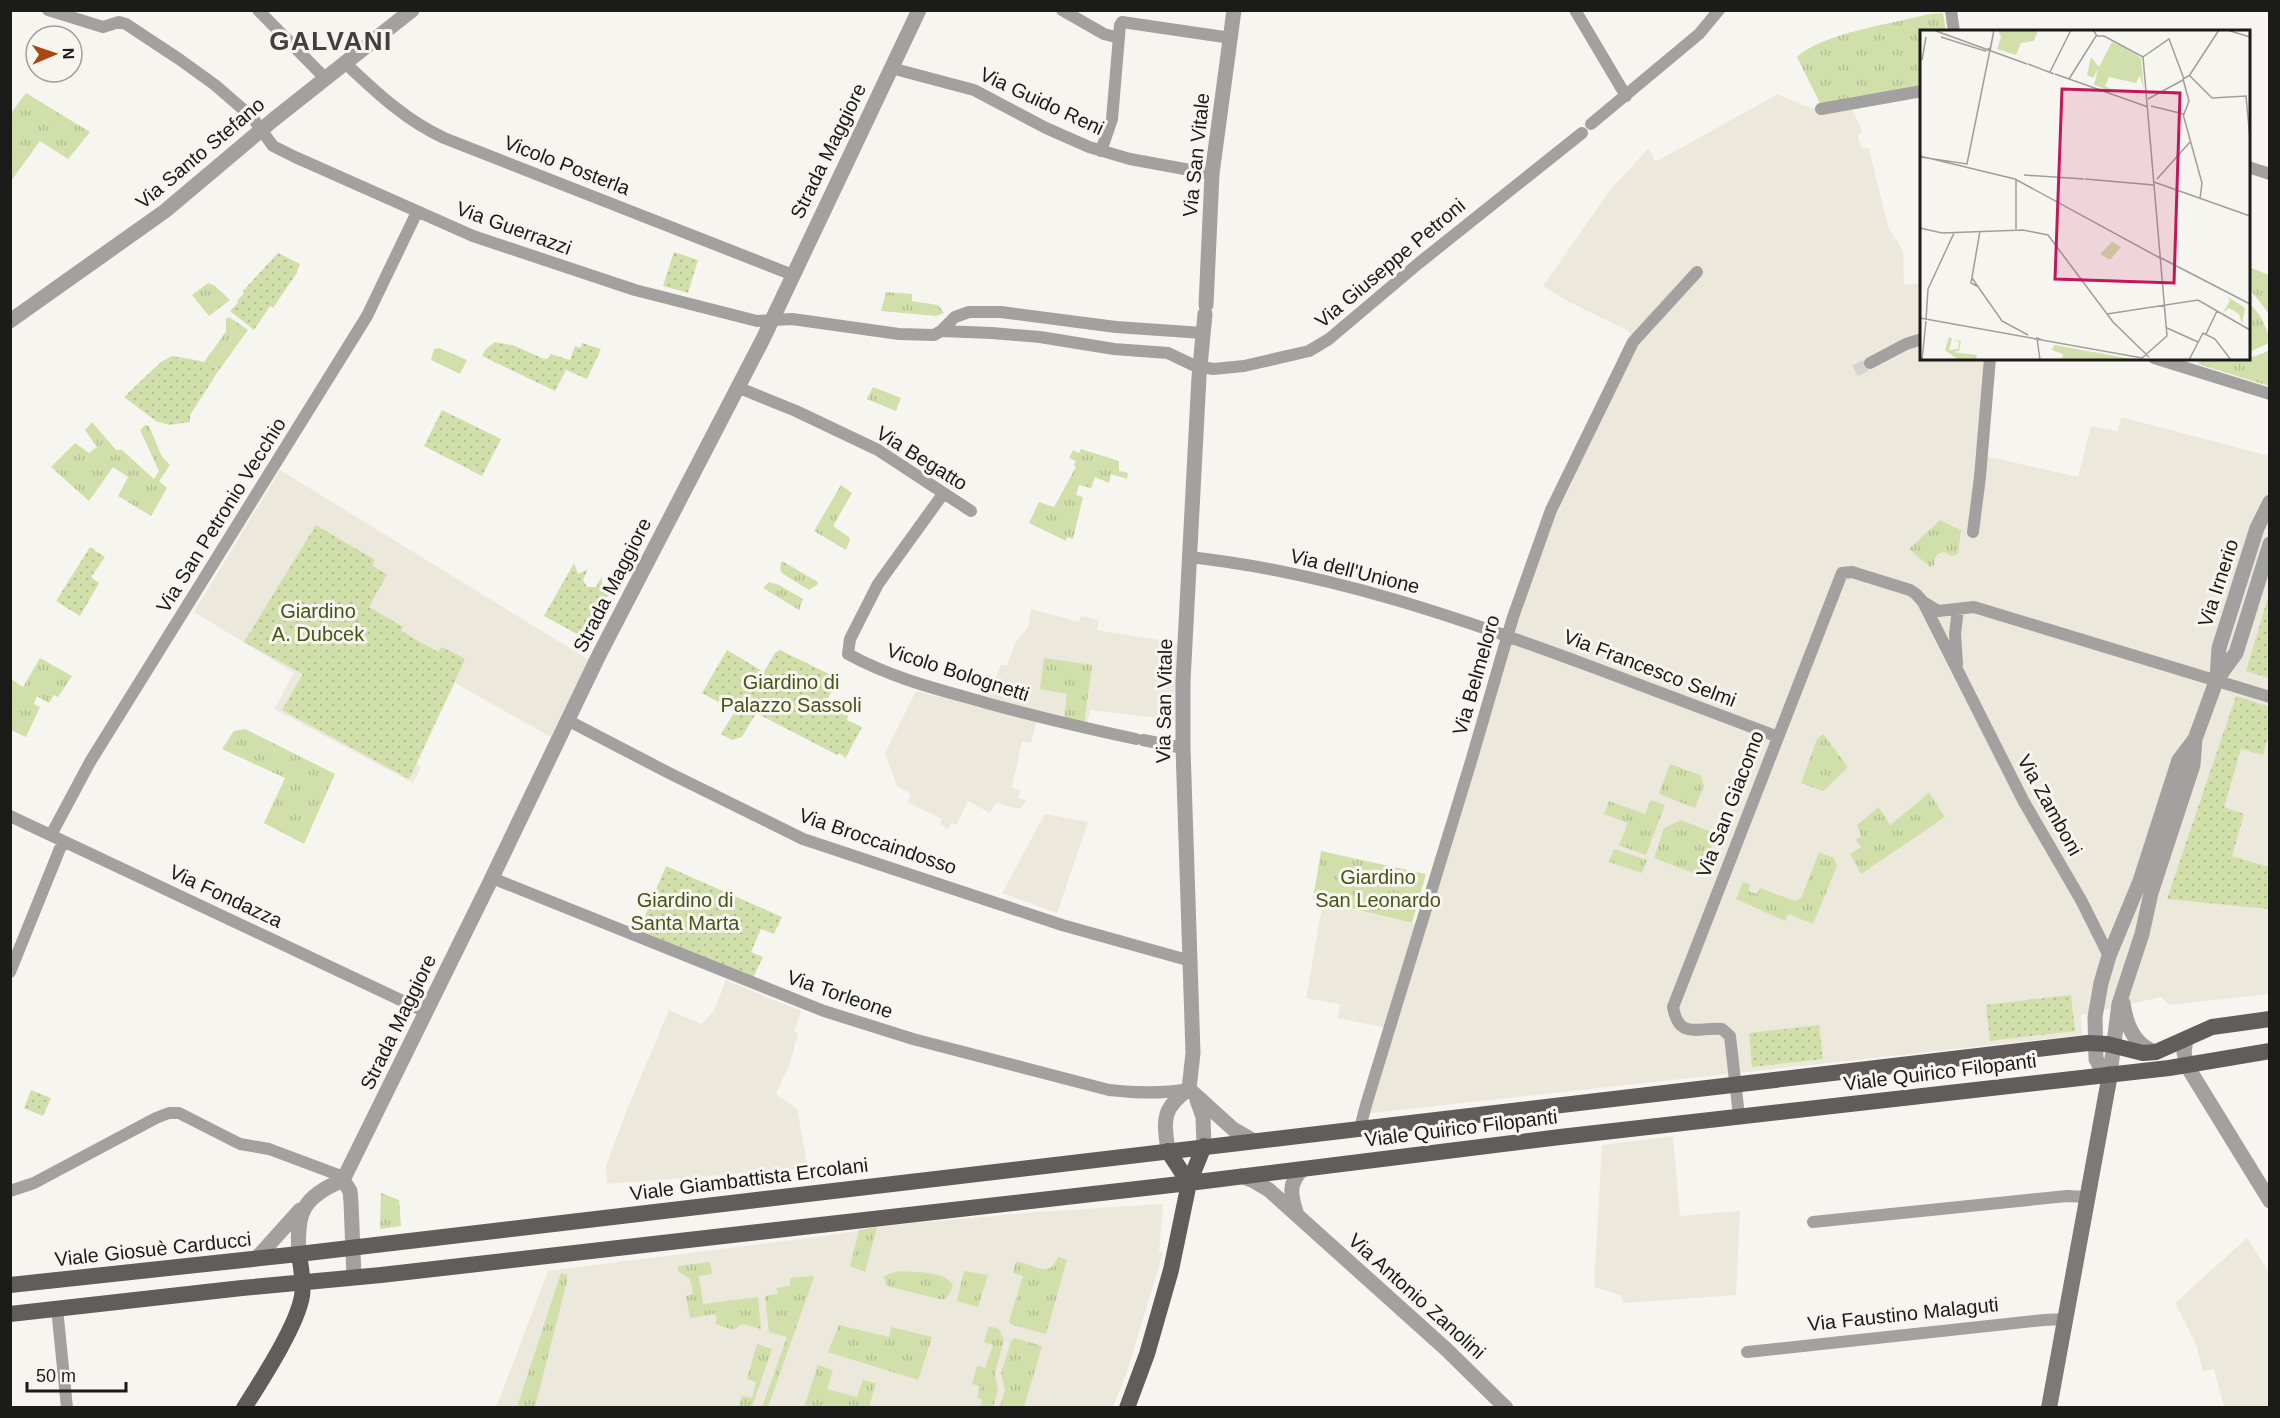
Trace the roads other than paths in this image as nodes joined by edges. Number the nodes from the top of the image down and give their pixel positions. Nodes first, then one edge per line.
1 (48, 10) edge
2 (258, 10) edge
3 (412, 10) edge
4 (919, 10) edge
5 (1062, 10) edge
6 (1234, 10) edge
7 (1575, 10) edge
8 (1719, 10) edge
9 (1951, 10) edge
10 (1954, 30) edge
11 (1119, 38) junction
12 (1231, 38) junction
13 (344, 62) junction
14 (891, 68) junction
15 (325, 78) junction
16 (1920, 92) edge
17 (1626, 96) junction
18 (1821, 109) dead end
19 (260, 130) junction
20 (1101, 151) junction
21 (2250, 168) edge
22 (1212, 174) junction
23 (2270, 174) edge
24 (417, 212) junction
25 (1697, 272) dead end
26 (792, 275) junction
27 (10, 321) edge
28 (771, 321) junction
29 (1116, 327) junction
30 (941, 331) junction
31 (1203, 333) junction
32 (1920, 340) edge
33 (1114, 349) junction
34 (1990, 360) edge
35 (2160, 360) edge
36 (1870, 363) tunnel mouth
37 (1200, 368) junction
38 (737, 387) junction
39 (2270, 394) edge
40 (943, 494) junction
41 (2270, 502) edge
42 (971, 511) dead end
43 (1973, 532) dead end
44 (2270, 544) edge
45 (1189, 557) junction
46 (1920, 598) junction
47 (1958, 609) junction
48 (1508, 636) junction
49 (1958, 671) junction
50 (2217, 679) junction
51 (2270, 697) edge
52 (567, 720) junction
53 (1778, 737) junction
54 (1183, 748) junction
55 (10, 816) edge
56 (51, 835) junction
57 (63, 841) junction
58 (492, 878) junction
59 (2144, 891) junction
60 (2109, 956) junction
61 (1191, 962) junction
62 (10, 972) edge
63 (2124, 989) junction
64 (426, 1012) junction
65 (2270, 1018) edge
66 (2186, 1039) junction
67 (2096, 1042) junction
68 (2114, 1045) junction
69 (2270, 1051) edge
70 (2156, 1052) junction
71 (2187, 1066) junction
72 (2110, 1074) junction
73 (1736, 1085) junction
74 (1192, 1093) junction
75 (1739, 1116) junction
76 (1360, 1128) junction
77 (1254, 1141) junction
78 (1204, 1146) junction
79 (1168, 1151) junction
80 (1303, 1169) junction
81 (1241, 1176) junction
82 (344, 1178) junction
83 (1189, 1183) junction
84 (10, 1191) edge
85 (2087, 1197) junction
86 (2270, 1201) edge
87 (303, 1207) junction
88 (1298, 1218) junction
89 (1813, 1222) dead end
90 (352, 1248) junction
91 (299, 1254) junction
92 (256, 1259) junction
93 (218, 1263) junction
94 (354, 1278) junction
95 (302, 1282) junction
96 (10, 1285) edge
97 (221, 1290) junction
98 (57, 1308) junction
99 (10, 1314) edge
100 (2065, 1319) junction
101 (1747, 1353) dead end
102 (67, 1407) edge
103 (244, 1407) edge
104 (1127, 1407) edge
105 (1506, 1407) edge
106 (2049, 1407) edge

1 - 19 street, Via Guerrazzi
2 - 15 street
3 - 13 street, Via Santo Stefano
4 - 14 street, Strada Maggiore
5 - 11 street
6 - 12 street, Via San Vitale
7 - 17 street
8 - 17 street, Via Giuseppe Petroni
9 - 10 street
11 - 12 street
11 - 20 street
12 - 22 street, Via San Vitale
13 - 15 street, Via Santo Stefano
13 - 26 street, Vicolo Posterla
14 - 20 street, Via Guido Reni
14 - 26 street, Strada Maggiore
15 - 19 street, Via Santo Stefano
16 - 18 street
17 - 37 street, Via Giuseppe Petroni
19 - 24 street, Via Guerrazzi
19 - 27 street, Via Santo Stefano
20 - 22 street, Via Guido Reni
21 - 23 street
22 - 31 street, Via San Vitale
24 - 28 street, Via Guerrazzi
24 - 56 street, Via San Petronio Vecchio
25 - 48 street, Via Belmeloro
26 - 28 street, Strada Maggiore
28 - 30 street, Via Guerrazzi
28 - 38 street, Strada Maggiore
29 - 30 street
29 - 31 street
29 - 33 street
30 - 33 street, Via Guerrazzi
31 - 37 street, Via San Vitale
32 - 36 street
33 - 37 street, Via Guerrazzi
34 - 43 street
35 - 39 street
37 - 45 street, Via San Vitale
38 - 40 street, Via Begatto
38 - 52 street, Strada Maggiore
40 - 42 street, Via Begatto
40 - 54 street, Vicolo Bolognetti
41 - 50 street, Via Irnerio
44 - 50 street, Via Irnerio
45 - 48 street, Via dell'Unione
45 - 54 street, Via San Vitale
46 - 47 street
46 - 49 street, Via Zamboni
46 - 53 street, Via San Giacomo
47 - 49 street, Via Zamboni
47 - 50 street
48 - 53 street, Via Francesco Selmi
48 - 76 street, Via Belmeloro
49 - 60 street, Via Zamboni
50 - 51 street
50 - 59 street, Via Irnerio
52 - 58 street, Strada Maggiore
52 - 61 street, Via Broccaindosso
53 - 73 street, Via San Giacomo
54 - 61 street, Via San Vitale
55 - 56 street, Via Fondazza
56 - 57 street, Via Fondazza
57 - 62 street
57 - 64 street, Via Fondazza
58 - 64 street, Strada Maggiore
58 - 74 street, Via Torleone
59 - 60 street
59 - 63 street
60 - 67 street
61 - 74 street, Via San Vitale
63 - 68 street
63 - 70 street
64 - 82 street, Strada Maggiore
65 - 66 main road
66 - 70 main road
66 - 71 street
67 - 68 main road, Viale Quirico Filopanti
67 - 72 street
67 - 73 main road, Viale Quirico Filopanti
68 - 70 main road, Viale Quirico Filopanti
68 - 72 street
69 - 71 main road, Viale Quirico Filopanti
71 - 72 main road, Viale Quirico Filopanti
71 - 86 street
72 - 75 main road, Viale Quirico Filopanti
72 - 85 main road
73 - 75 street
73 - 76 main road, Viale Quirico Filopanti
74 - 77 street
74 - 78 street, Via San Vitale
74 - 79 street
75 - 80 main road, Viale Quirico Filopanti
76 - 77 main road, Viale Quirico Filopanti
77 - 78 main road, Viale Quirico Filopanti
78 - 79 main road, Viale Giambattista Ercolani
78 - 83 main road
79 - 83 main road
79 - 90 main road, Viale Giambattista Ercolani
80 - 81 main road, Viale Quirico Filopanti
80 - 88 street
81 - 83 main road, Viale Quirico Filopanti
81 - 88 street, Via Antonio Zanolini
82 - 84 street
82 - 87 street
82 - 90 street
83 - 94 main road
83 - 104 main road
85 - 89 street
85 - 100 main road
87 - 91 street
87 - 92 street
88 - 105 street, Via Antonio Zanolini
90 - 91 main road, Viale Giambattista Ercolani
90 - 94 street
91 - 92 main road, Viale Giosuè Carducci
91 - 95 main road
92 - 93 main road, Viale Giosuè Carducci
93 - 96 main road, Viale Giosuè Carducci
93 - 97 main road
94 - 95 main road
95 - 97 main road
95 - 103 main road
97 - 98 main road
98 - 99 main road
98 - 102 street
100 - 101 street, Via Faustino Malaguti
100 - 106 main road

